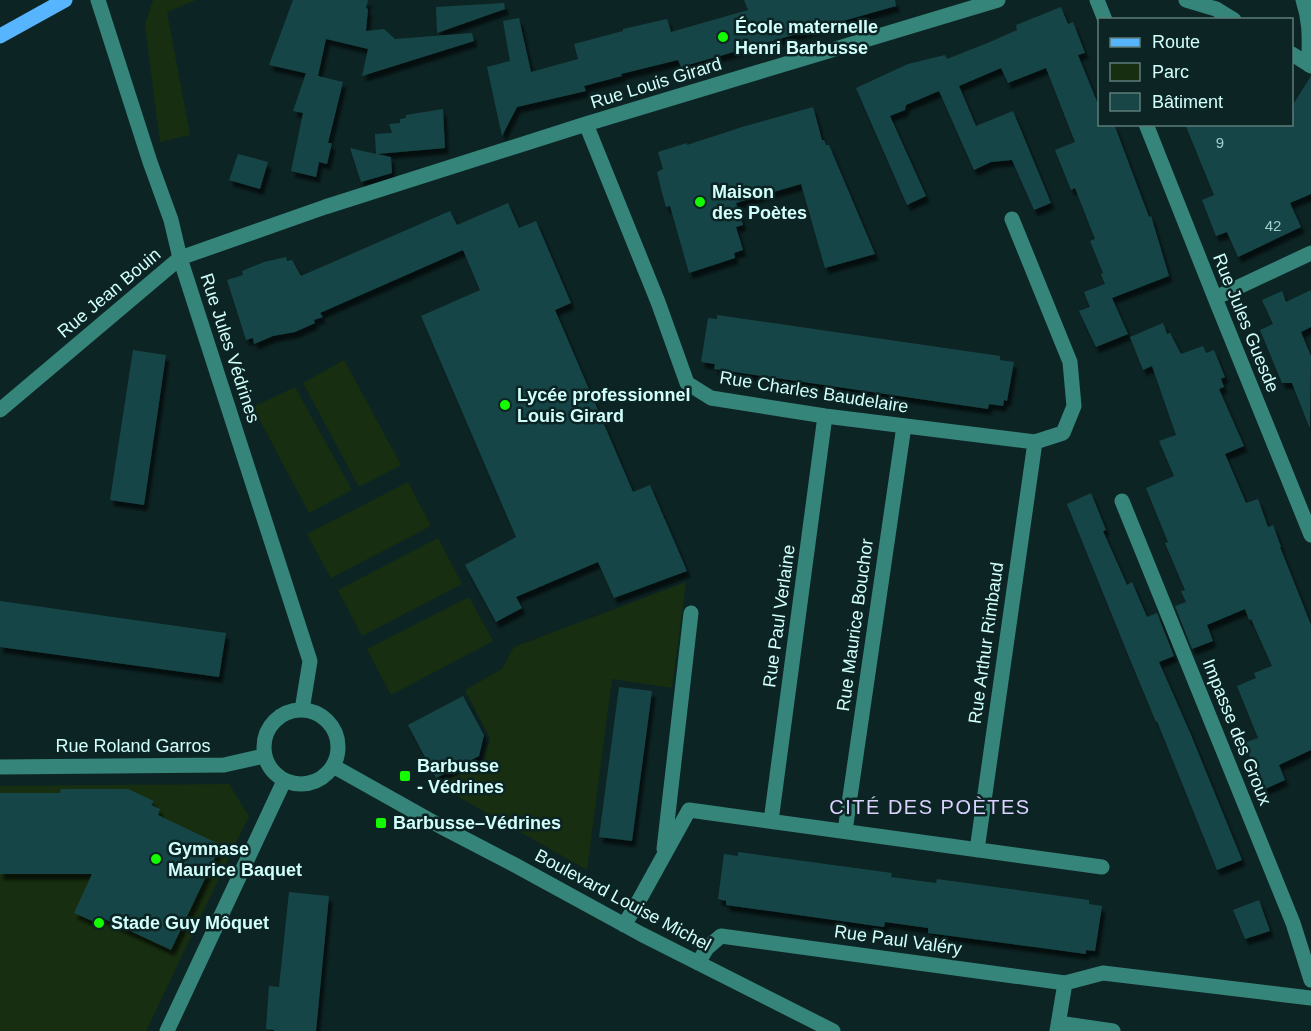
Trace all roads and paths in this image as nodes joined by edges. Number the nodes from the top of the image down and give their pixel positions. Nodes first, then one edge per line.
1 (65, 0) edge
2 (98, 0) edge
3 (998, 0) edge
4 (1097, 0) edge
5 (1186, 0) edge
6 (1303, 0) edge
7 (1104, 18) edge
8 (1231, 18) edge
9 (0, 36) edge
10 (1293, 55) edge
11 (1310, 65) edge
12 (586, 124) junction
13 (1147, 126) edge
14 (326, 207) joint
15 (1012, 219) dead end
16 (1311, 253) edge
17 (180, 258) junction
18 (1215, 298) junction
19 (0, 410) edge
20 (825, 416) junction
21 (904, 426) junction
22 (1035, 442) junction
23 (1122, 501) dead end
24 (1311, 535) edge
25 (691, 613) dead end
26 (302, 711) junction
27 (264, 756) junction
28 (333, 766) junction
29 (0, 767) edge
30 (284, 781) junction
31 (771, 821) junction
32 (845, 831) junction
33 (977, 850) junction
34 (663, 858) junction
35 (1102, 867) dead end
36 (624, 925) junction
37 (698, 963) junction
38 (1311, 980) edge
39 (1065, 983) junction
40 (1311, 998) edge
41 (1058, 1027) edge
42 (167, 1031) edge
43 (833, 1031) edge
44 (1113, 1031) edge

1 - 9 main road
2 - 17 street, Rue Jules Védrines
3 - 12 street, Rue Louis Girard
4 - 7 street
5 - 8 street
6 - 11 street
10 - 11 street
12 - 14 street, Rue Louis Girard
12 - 20 street, Rue Charles Baudelaire
13 - 18 street, Rue Jules Guesde
14 - 17 street, Rue Jean Bouin
15 - 22 street
16 - 18 street
17 - 19 street, Rue Jean Bouin
17 - 26 street, Rue Jules Védrines
18 - 24 street, Rue Jules Guesde
20 - 21 street, Rue Charles Baudelaire
20 - 31 street, Rue Paul Verlaine
21 - 22 street, Rue Charles Baudelaire
21 - 32 street, Rue Maurice Bouchor
22 - 33 street, Rue Arthur Rimbaud
23 - 38 street, Impasse des Groux
25 - 34 street
26 - 27 street
26 - 28 street
27 - 29 street, Rue Roland Garros
27 - 30 street
28 - 30 street
28 - 36 street, Boulevard Louise Michel
30 - 42 street
31 - 32 street
31 - 34 street
32 - 33 street
33 - 35 street
34 - 36 street
36 - 37 street, Boulevard Louise Michel
37 - 39 street, Rue Paul Valéry
37 - 43 street, Boulevard Louise Michel
39 - 40 street
39 - 41 street
41 - 44 street

